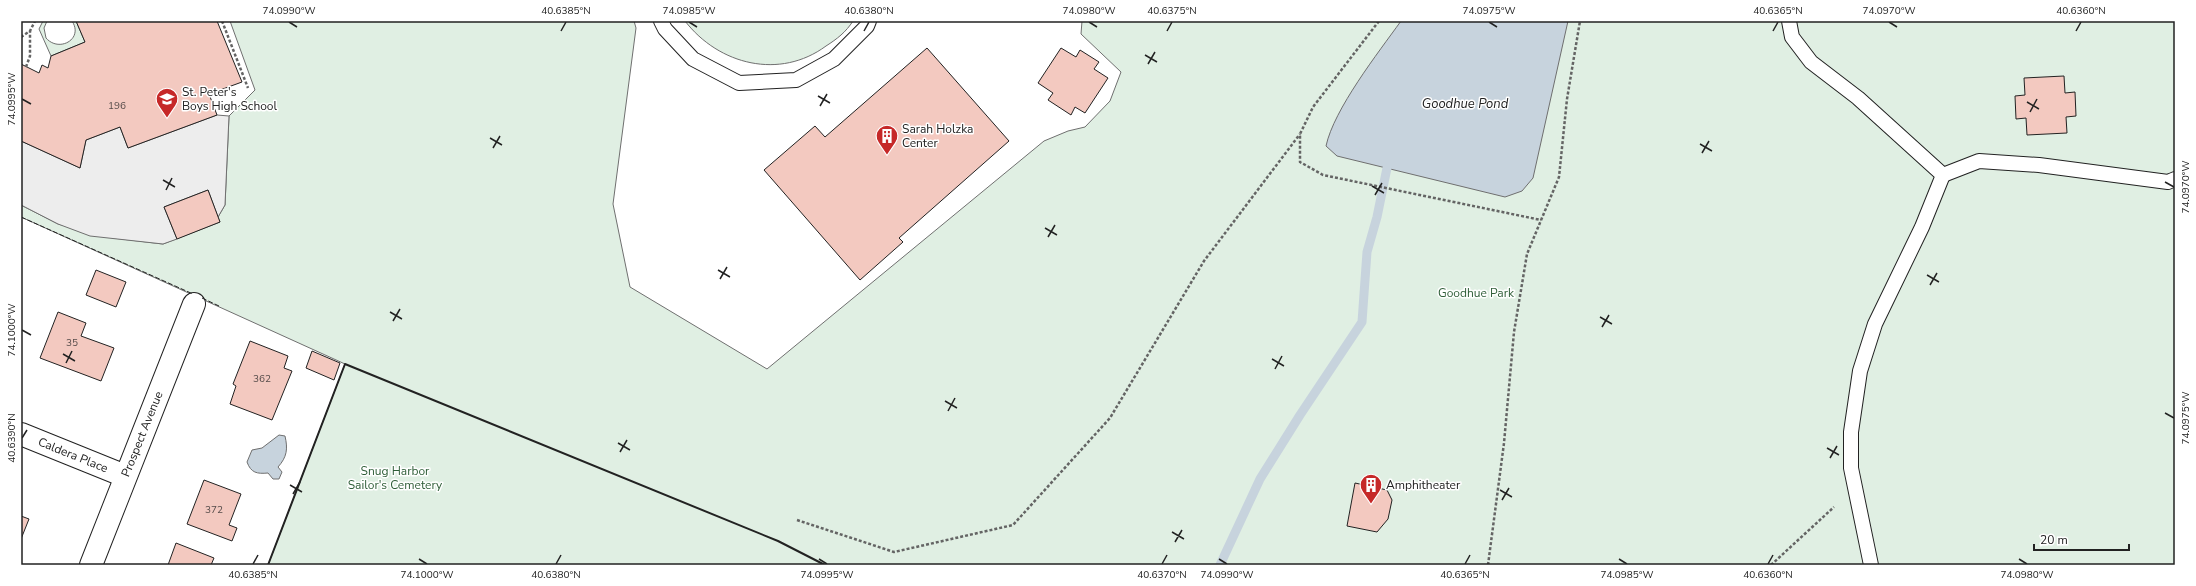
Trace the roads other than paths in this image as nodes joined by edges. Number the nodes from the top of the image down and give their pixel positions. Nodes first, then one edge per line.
1 (660, 21) edge
2 (869, 21) edge
3 (1790, 21) edge
4 (1943, 175) junction
5 (2173, 183) edge
6 (194, 304) dead end
7 (21, 434) edge
8 (125, 476) junction
9 (91, 565) edge
10 (1871, 565) edge

1 - 2 lane
3 - 4 lane
4 - 5 lane
4 - 10 lane
6 - 8 street, Prospect Avenue
7 - 8 street, Caldera Place
8 - 9 street, Prospect Avenue

